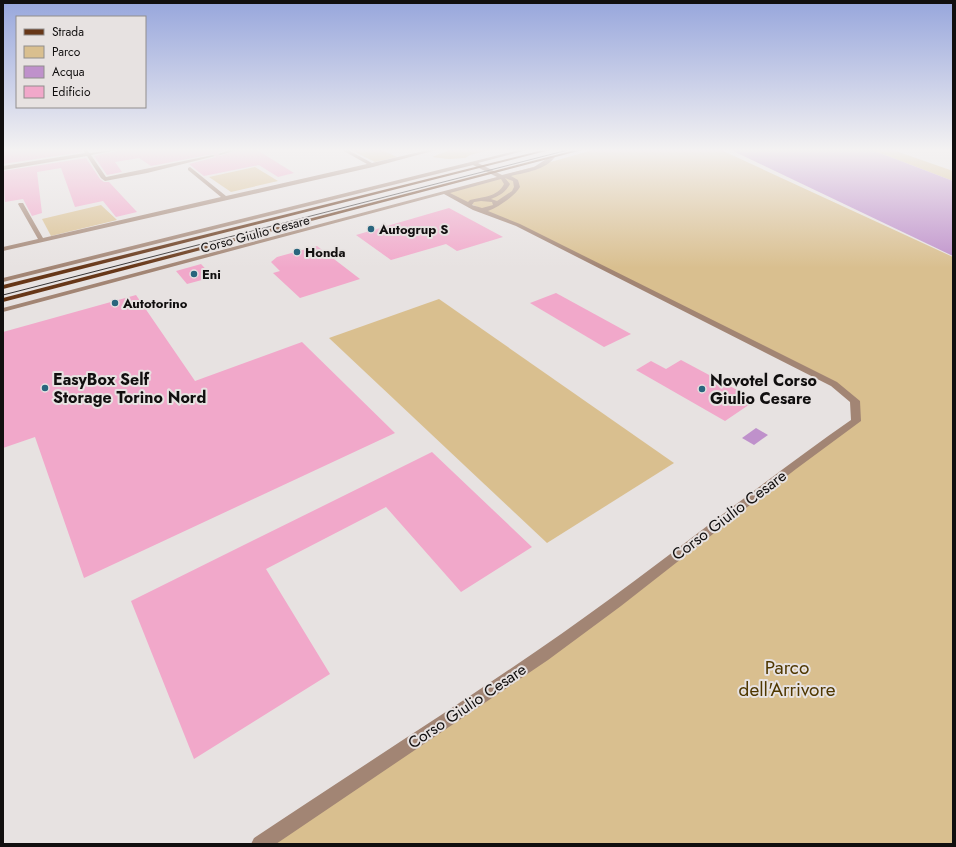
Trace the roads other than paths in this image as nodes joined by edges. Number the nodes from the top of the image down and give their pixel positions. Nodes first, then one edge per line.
1 (215, 190) edge
2 (267, 190) edge
3 (370, 190) edge
4 (387, 190) edge
5 (440, 190) edge
6 (452, 190) edge
7 (503, 190) edge
8 (516, 190) edge
9 (444, 192) junction
10 (226, 199) junction
11 (485, 199) junction
12 (21, 204) dead end
13 (469, 205) junction
14 (495, 206) junction
15 (477, 209) junction
16 (505, 219) junction
17 (42, 241) junction
18 (3, 249) edge
19 (3, 280) edge
20 (3, 287) edge
21 (3, 300) edge
22 (3, 310) edge
23 (260, 844) edge

1 - 10 street
2 - 10 street
3 - 19 street, Corso Giulio Cesare
4 - 20 main road, Corso Giulio Cesare
5 - 21 main road, Corso Giulio Cesare
6 - 9 street, Corso Giulio Cesare
7 - 11 street
8 - 14 street
9 - 13 street
9 - 22 street, Corso Giulio Cesare
10 - 17 street
11 - 13 street
11 - 14 street
12 - 17 street
13 - 15 street, Corso Giulio Cesare
14 - 15 street
14 - 16 street, Corso Giulio Cesare
15 - 16 street, Corso Giulio Cesare
16 - 23 street, Corso Giulio Cesare
17 - 18 street

